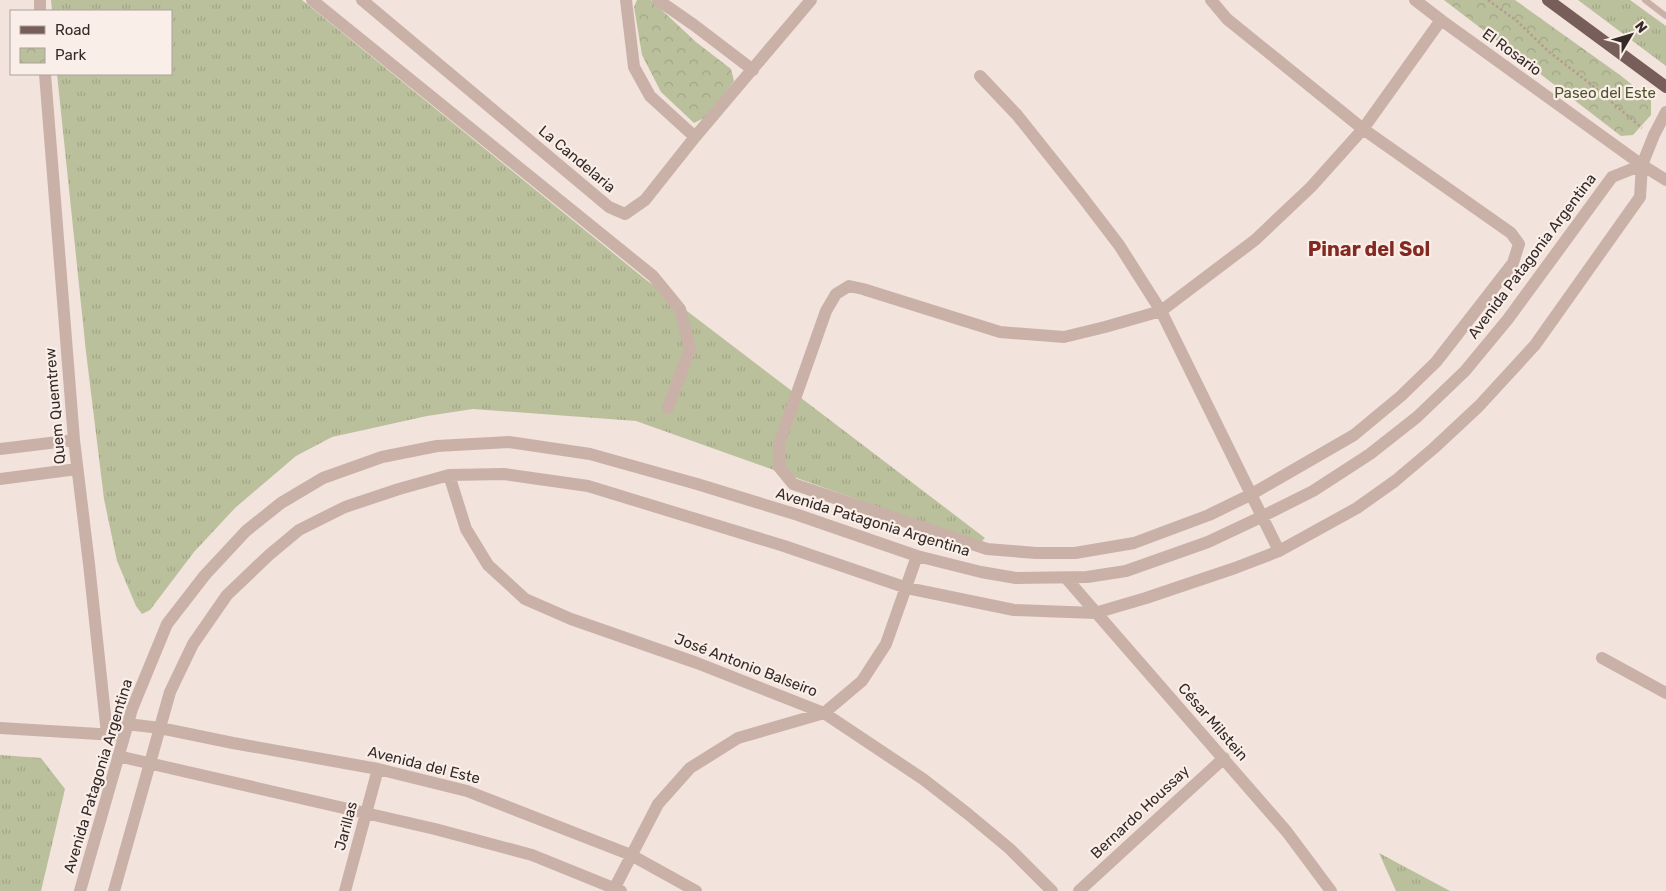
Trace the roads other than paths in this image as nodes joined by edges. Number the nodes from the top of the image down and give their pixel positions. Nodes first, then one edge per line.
1 (312, 0) edge
2 (362, 0) edge
3 (626, 0) edge
4 (658, 0) edge
5 (811, 0) edge
6 (1211, 0) edge
7 (1415, 0) edge
8 (1548, 0) edge
9 (1645, 0) edge
10 (1666, 16) edge
11 (1440, 20) junction
12 (753, 70) junction
13 (45, 75) edge
14 (980, 76) dead end
15 (1666, 87) edge
16 (1666, 112) edge
17 (1363, 130) junction
18 (695, 137) junction
19 (1642, 164) junction
20 (1666, 180) edge
21 (1161, 311) junction
22 (668, 408) dead end
23 (74, 440) junction
24 (0, 449) edge
25 (77, 469) junction
26 (449, 475) junction
27 (0, 479) edge
28 (1250, 495) junction
29 (1261, 517) junction
30 (1279, 551) junction
31 (917, 556) junction
32 (1066, 578) junction
33 (907, 588) junction
34 (1095, 613) junction
35 (1602, 658) dead end
36 (1666, 693) edge
37 (824, 713) junction
38 (0, 728) edge
39 (160, 728) junction
40 (126, 730) junction
41 (108, 734) junction
42 (118, 756) junction
43 (1224, 758) junction
44 (150, 764) junction
45 (378, 769) junction
46 (366, 813) junction
47 (631, 855) junction
48 (616, 890) edge
49 (80, 891) edge
50 (114, 891) edge
51 (345, 891) edge
52 (696, 891) edge
53 (1052, 891) edge
54 (1079, 891) edge
55 (1331, 891) edge

1 - 22 street
2 - 18 street, La Candelaria
3 - 18 street
4 - 12 street
5 - 12 street, La Candelaria
6 - 17 street
7 - 11 street, El Rosario
8 - 15 main road
9 - 10 lane
11 - 17 street
11 - 19 street, El Rosario
12 - 18 street, La Candelaria
13 - 23 street, Quem Quemtrew
14 - 21 street
16 - 19 street
17 - 21 street
17 - 28 street
19 - 20 street, El Rosario
19 - 29 street, Avenida Patagonia Argentina
19 - 30 street
21 - 28 street
21 - 28 street
23 - 24 street
23 - 25 street, Quem Quemtrew
25 - 27 street
25 - 41 street, Quem Quemtrew
26 - 33 street
26 - 37 street, José Antonio Balseiro
26 - 39 street
28 - 29 street
29 - 30 street
29 - 32 street, Avenida Patagonia Argentina
30 - 34 street
31 - 32 street, Avenida Patagonia Argentina
31 - 33 street
31 - 40 street, Avenida Patagonia Argentina
32 - 34 street, César Milstein
33 - 34 street
33 - 37 street
34 - 43 street, César Milstein
35 - 36 street
37 - 47 street
37 - 53 street, José Antonio Balseiro
38 - 41 street, Avenida del Este
39 - 40 street, Avenida del Este
39 - 44 street
39 - 45 street, Avenida del Este
40 - 41 street, Avenida del Este
40 - 42 street, Avenida Patagonia Argentina
42 - 44 street
42 - 49 street, Avenida Patagonia Argentina
43 - 54 street, Bernardo Houssay
43 - 55 street, César Milstein
44 - 46 street
44 - 50 street
45 - 46 street, Jarillas
45 - 47 street, Avenida del Este
46 - 48 street
46 - 51 street, Jarillas
47 - 48 street
47 - 52 street, Avenida del Este

